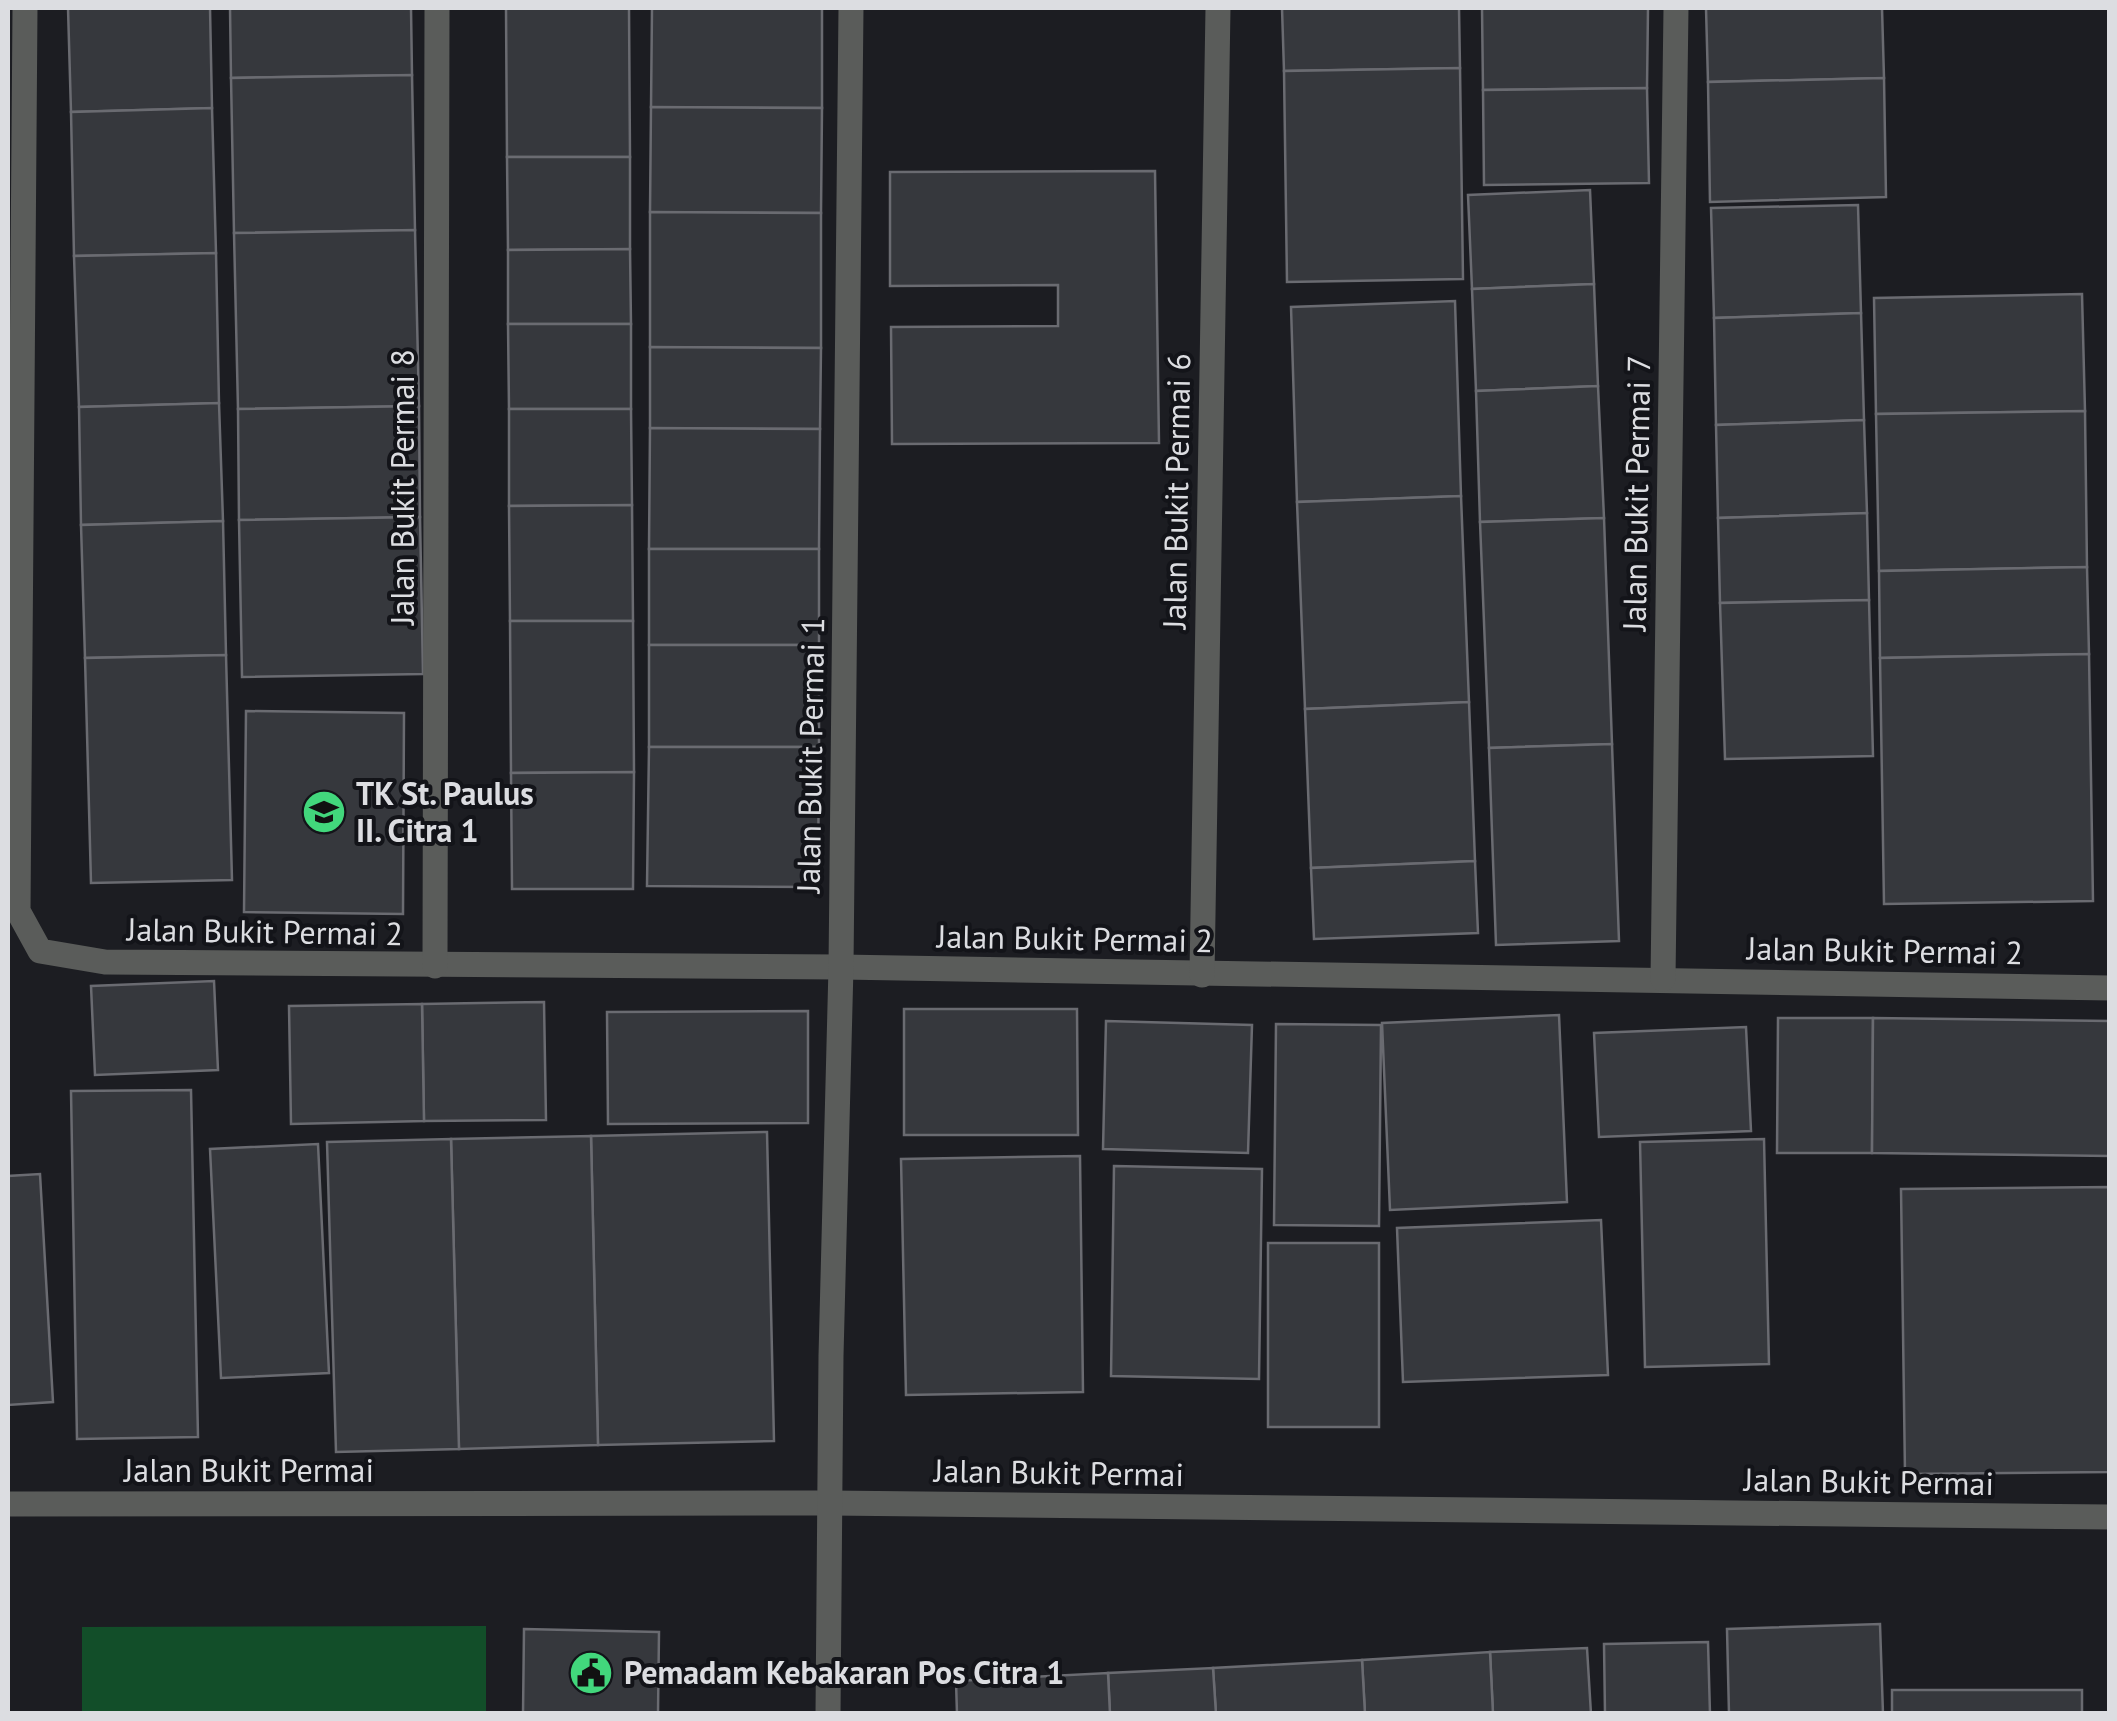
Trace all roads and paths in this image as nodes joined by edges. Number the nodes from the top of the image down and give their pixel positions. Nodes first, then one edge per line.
1 (25, 8) edge
2 (436, 8) edge
3 (851, 8) edge
4 (1218, 8) edge
5 (1676, 8) edge
6 (435, 966) junction
7 (842, 966) junction
8 (1202, 975) junction
9 (1663, 980) junction
10 (2110, 988) edge
11 (830, 1503) junction
12 (8, 1504) edge
13 (2110, 1517) edge
14 (828, 1714) edge

1 - 6 street, Jalan Bukit Permai 2
2 - 6 street, Jalan Bukit Permai 8
3 - 7 street, Jalan Bukit Permai 1
4 - 8 street, Jalan Bukit Permai 6
5 - 9 street, Jalan Bukit Permai 7
6 - 7 street, Jalan Bukit Permai 2
7 - 8 street, Jalan Bukit Permai 2
7 - 11 street, Jalan Bukit Permai 1
8 - 9 street, Jalan Bukit Permai 2
9 - 10 street, Jalan Bukit Permai 2
11 - 12 street, Jalan Bukit Permai
11 - 13 street, Jalan Bukit Permai
11 - 14 street, Jalan Bukit Permai 1

